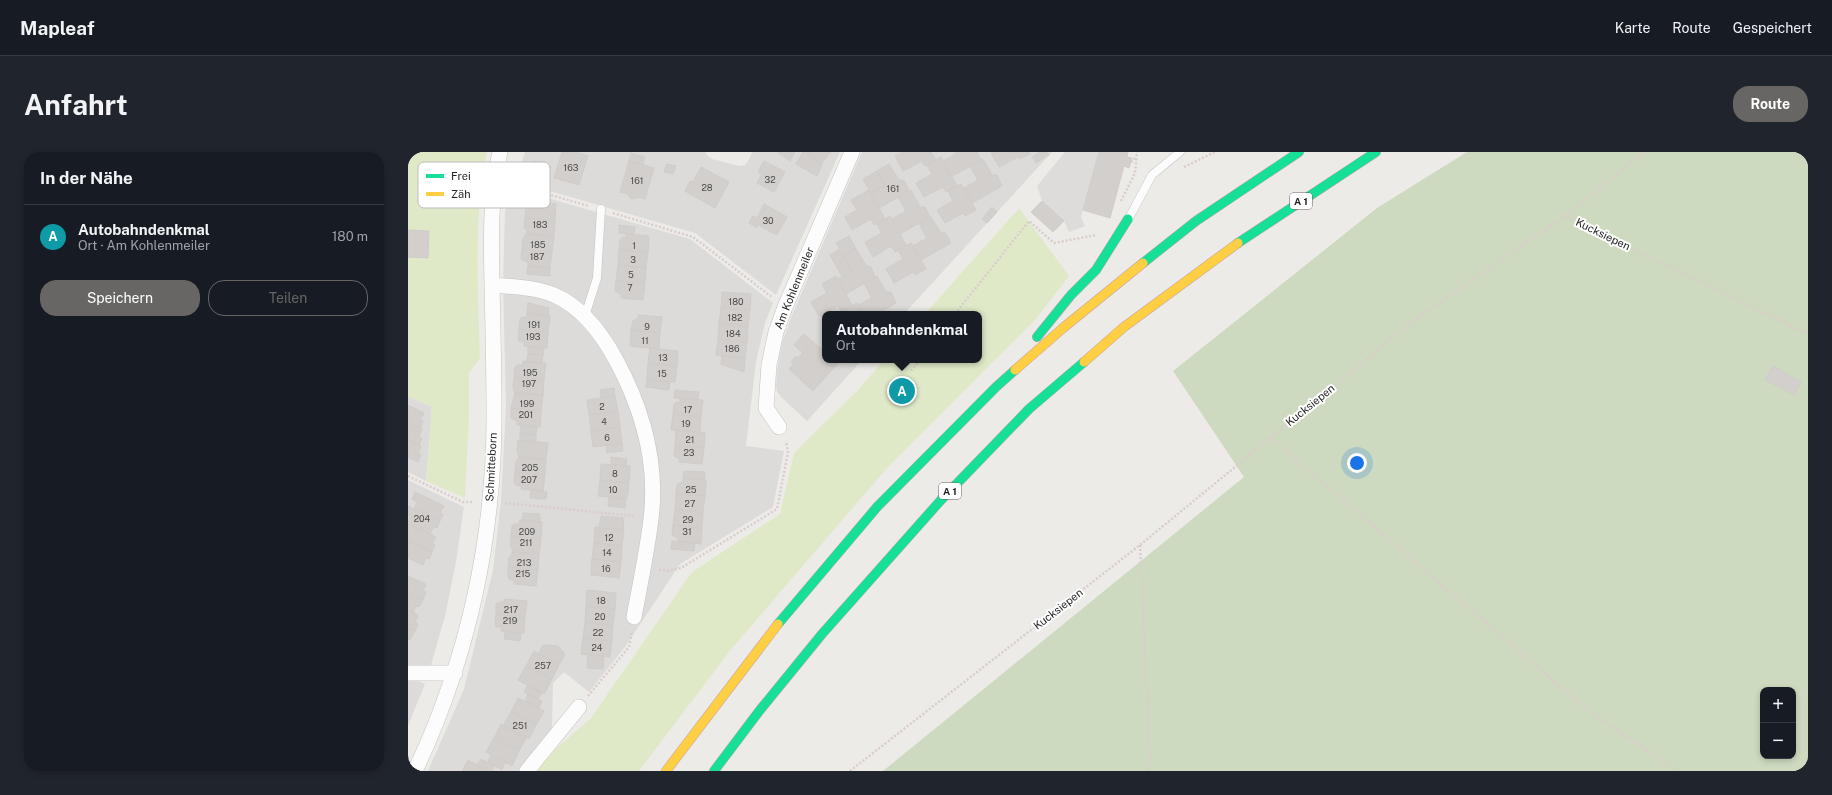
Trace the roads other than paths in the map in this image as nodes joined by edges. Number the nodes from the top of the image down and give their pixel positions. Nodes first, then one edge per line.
1 (500, 152) edge
2 (852, 152) edge
3 (1180, 152) edge
4 (1299, 152) edge
5 (1376, 152) edge
6 (498, 162) edge
7 (493, 208) edge
8 (601, 209) road end
9 (1128, 219) joint
10 (492, 285) junction
11 (585, 316) junction
12 (996, 387) junction
13 (779, 427) road end
14 (634, 617) road end
15 (408, 673) edge
16 (455, 673) junction
17 (579, 707) road end
18 (415, 771) edge
19 (527, 771) edge
20 (666, 771) edge
21 (714, 771) edge

1 - 6 street, Schmitteborn
2 - 13 street, Am Kohlenmeiler
3 - 9 lane
4 - 12 highway
5 - 21 highway, A 1
7 - 10 street, Schmitteborn
8 - 11 lane
9 - 12 highway
10 - 11 street
10 - 16 street, Schmitteborn
11 - 14 street
12 - 20 highway
15 - 16 street
16 - 18 street, Schmitteborn
17 - 19 street

